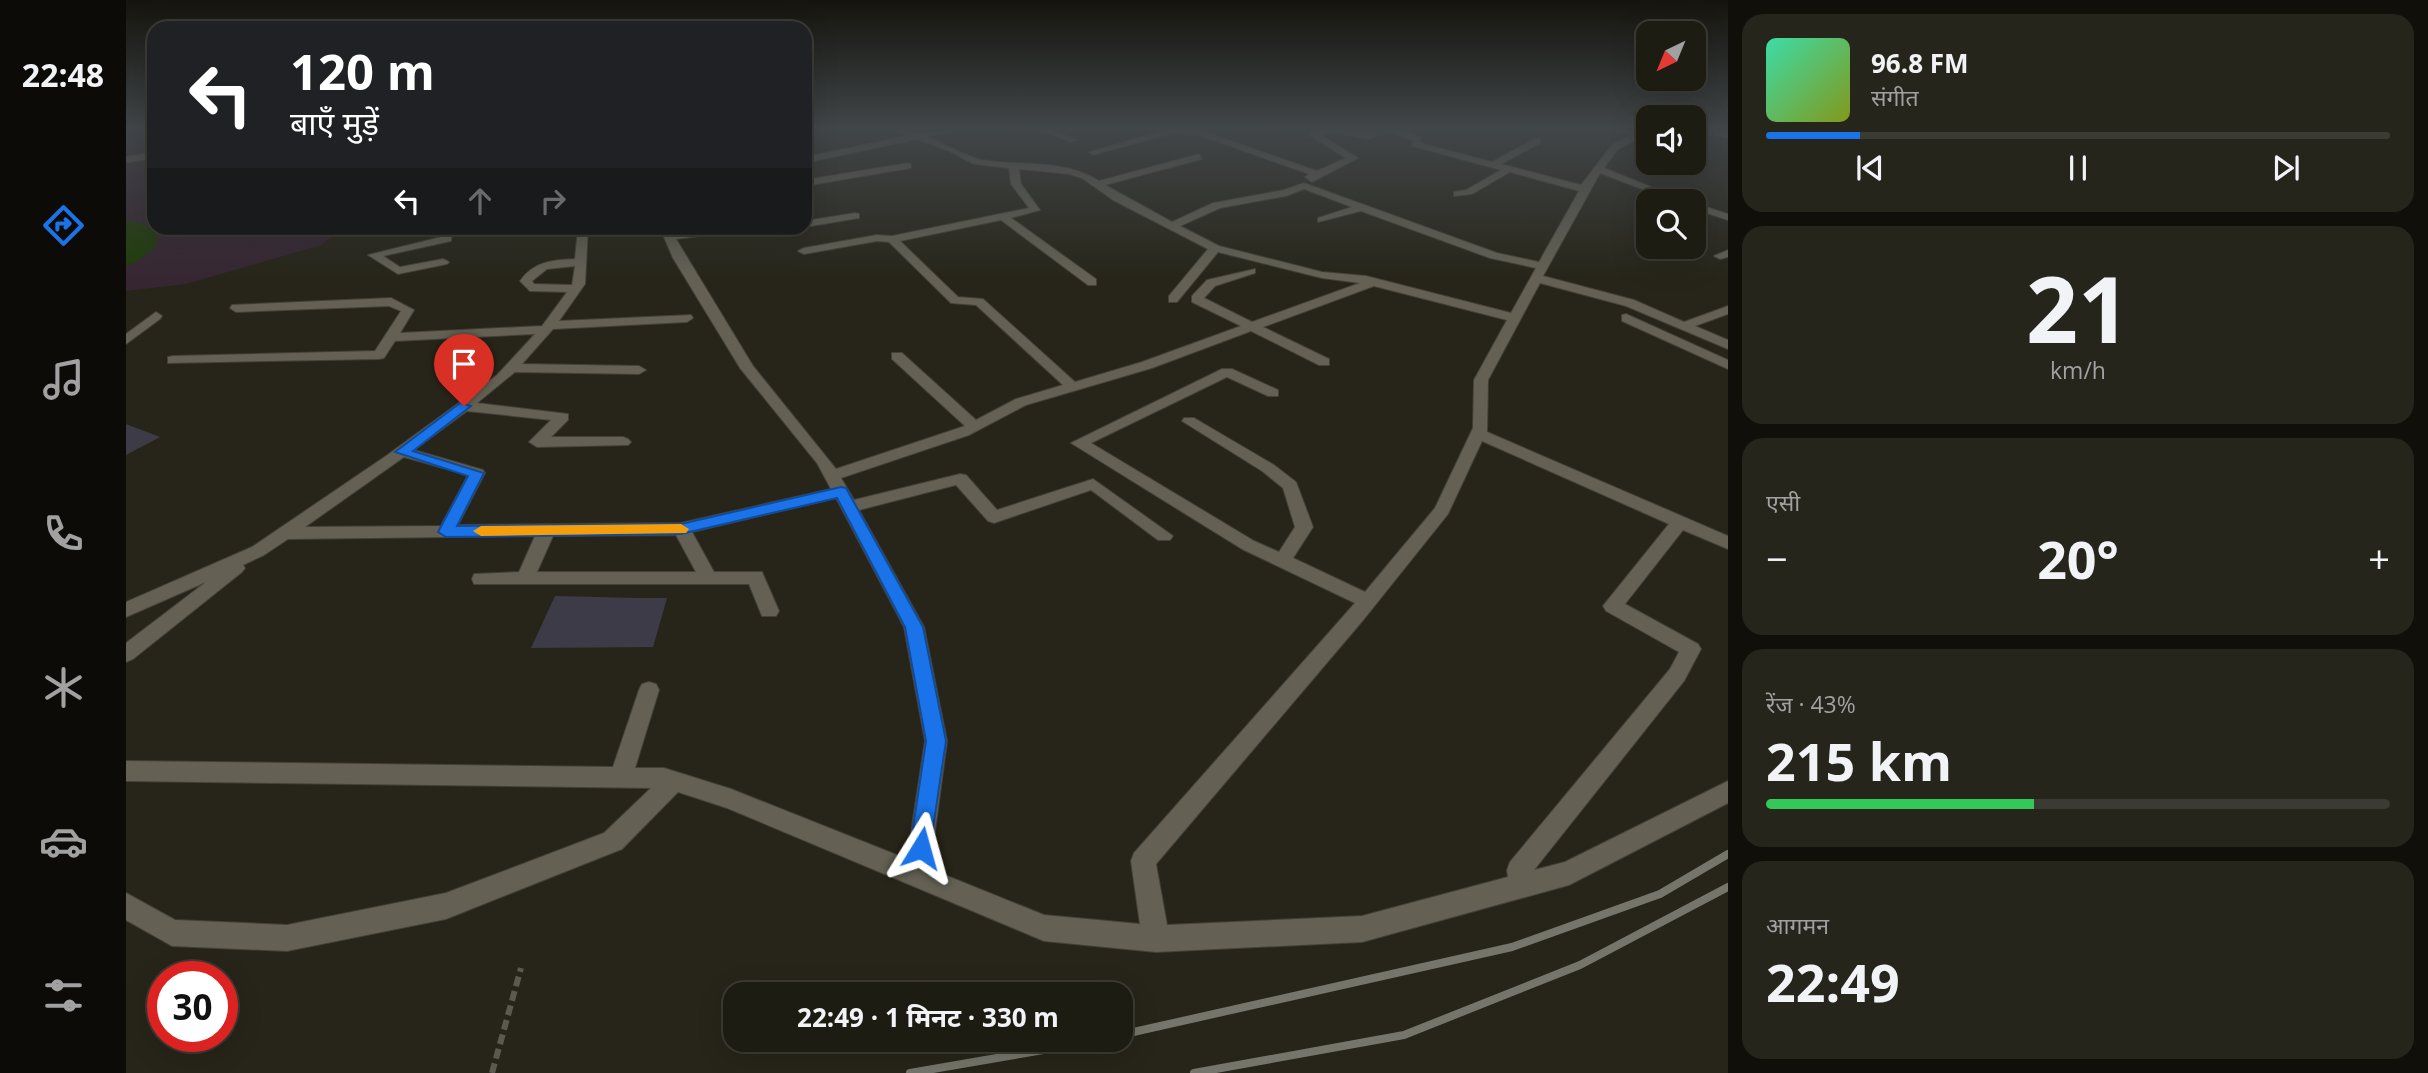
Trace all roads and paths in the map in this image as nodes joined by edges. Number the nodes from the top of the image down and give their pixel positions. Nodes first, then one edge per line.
1 (1015, 179) edge
2 (1089, 179) edge
3 (1117, 179) edge
4 (1313, 179) edge
5 (1491, 179) edge
6 (1549, 179) edge
7 (1591, 179) edge
8 (1624, 179) edge
9 (1099, 184) junction
10 (1313, 189) junction
11 (1584, 189) junction
12 (1650, 189) edge
13 (1457, 194) dead end
14 (1359, 208) junction
15 (1706, 210) edge
16 (855, 216) dead end
17 (1003, 217) junction
18 (1728, 217) edge
19 (1322, 220) dead end
20 (1171, 226) junction
21 (820, 232) edge
22 (446, 235) edge
23 (583, 235) edge
24 (668, 235) edge
25 (892, 239) junction
26 (1214, 248) junction
27 (804, 251) dead end
28 (443, 262) dead end
29 (581, 262) junction
30 (1251, 271) dead end
31 (1540, 272) junction
32 (1092, 282) dead end
33 (1373, 282) junction
34 (575, 289) junction
35 (1173, 299) dead end
36 (236, 307) dead end
37 (1728, 310) edge
38 (156, 316) dead end
39 (687, 318) dead end
40 (1514, 318) junction
41 (1626, 318) dead end
42 (1251, 326) junction
43 (1684, 326) junction
44 (548, 327) junction
45 (391, 337) junction
46 (126, 340) edge
47 (1728, 345) edge
48 (897, 356) dead end
49 (173, 360) dead end
50 (1324, 362) dead end
51 (1728, 365) edge
52 (512, 368) junction
53 (639, 370) dead end
54 (1073, 387) junction
55 (1273, 393) dead end
56 (464, 406) junction
57 (1189, 421) dead end
58 (974, 426) junction
59 (1478, 434) junction
60 (622, 442) dead end
61 (402, 452) junction
62 (832, 475) junction
63 (845, 499) junction
64 (1680, 522) junction
65 (681, 529) junction
66 (547, 530) junction
67 (446, 532) junction
68 (283, 533) junction
69 (1164, 536) dead end
70 (1728, 543) edge
71 (258, 551) junction
72 (1282, 561) junction
73 (481, 579) dead end
74 (525, 579) junction
75 (709, 579) junction
76 (1368, 601) junction
77 (126, 610) edge
78 (769, 611) dead end
79 (126, 653) edge
80 (649, 690) dead end
81 (126, 771) edge
82 (621, 777) junction
83 (674, 781) junction
84 (1728, 791) edge
85 (917, 875) junction
86 (1522, 886) junction
87 (126, 905) edge
88 (1156, 939) junction
89 (521, 968) dead end
90 (492, 1071) edge

1 - 17 street
2 - 9 street
3 - 9 street
4 - 10 street
5 - 13 street
6 - 11 street
7 - 11 street
8 - 12 street
9 - 20 street
10 - 14 street
10 - 20 street
11 - 31 street
14 - 19 street
14 - 31 street
15 - 18 street
16 - 21 street
17 - 25 street
17 - 32 street
20 - 26 street
21 - 25 street
21 - 27 street
22 - 28 street
23 - 29 street
24 - 62 street
25 - 54 street
26 - 33 street
26 - 35 street
29 - 34 street
29 - 34 street
30 - 42 street
31 - 40 street
31 - 43 street
33 - 40 street
33 - 42 street
34 - 44 street
36 - 45 street
37 - 43 street
38 - 46 street
39 - 44 street
40 - 59 street
41 - 51 street
42 - 50 street
42 - 54 street
43 - 47 street
44 - 45 street
44 - 52 street
45 - 49 street
48 - 58 street
52 - 53 street
52 - 56 street
54 - 58 street
55 - 72 street
56 - 60 street
56 - 61 street
57 - 72 street
58 - 62 street
59 - 64 street
59 - 76 street
61 - 67 street
61 - 68 street
62 - 63 street
63 - 65 street
63 - 69 street
63 - 85 street
64 - 70 street
64 - 86 street
65 - 66 street
65 - 75 street
66 - 67 street
66 - 74 street
67 - 68 street
68 - 71 street
71 - 77 street
71 - 79 street
72 - 76 street
73 - 74 street
74 - 75 street
75 - 78 street
76 - 88 street
80 - 82 street
81 - 82 street
82 - 83 street
83 - 85 street
83 - 87 street
84 - 86 street
85 - 88 street
86 - 88 street
89 - 90 path

